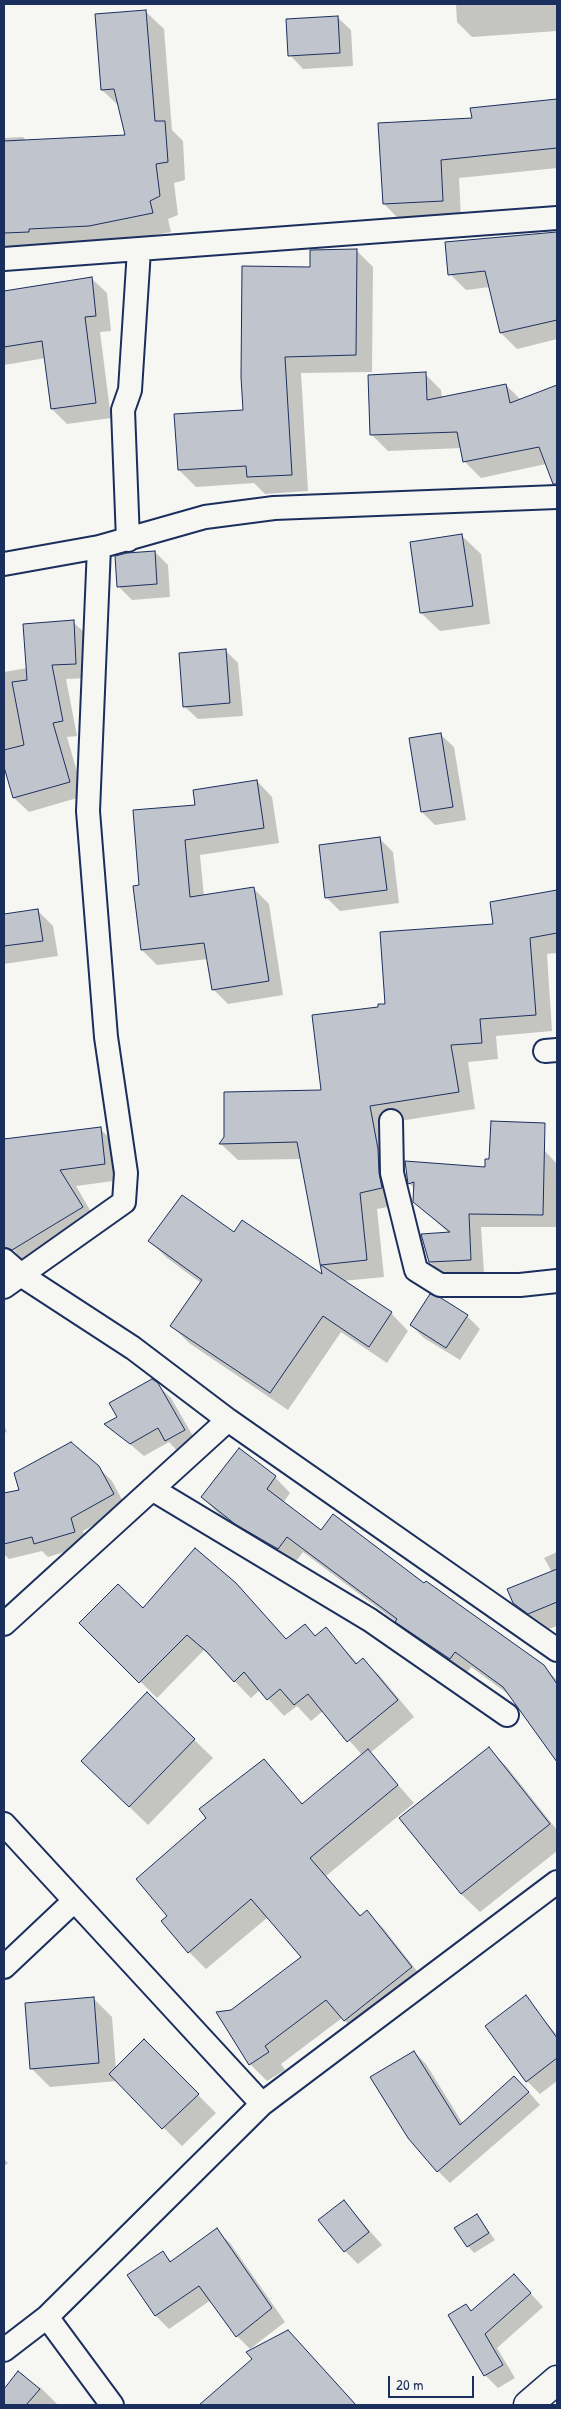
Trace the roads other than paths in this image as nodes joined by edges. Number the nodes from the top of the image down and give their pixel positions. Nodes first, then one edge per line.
1 (557, 218) edge
2 (139, 250) junction
3 (4, 259) edge
4 (557, 496) edge
5 (128, 540) junction
6 (99, 547) junction
7 (4, 564) edge
8 (391, 1121) dead end
9 (4, 1260) edge
10 (12, 1281) edge
11 (557, 1281) edge
12 (228, 1420) junction
13 (152, 1490) junction
14 (4, 1624) edge
15 (557, 1650) edge
16 (507, 1715) dead end
17 (4, 1824) edge
18 (557, 1882) edge
19 (74, 1901) junction
20 (4, 1967) edge
21 (262, 2104) junction
22 (47, 2317) junction
23 (4, 2350) edge
24 (557, 2380) edge
25 (112, 2405) edge
26 (528, 2405) edge

1 - 2 street
2 - 3 street
2 - 5 street
4 - 5 street
5 - 6 street
6 - 7 street
6 - 10 street
8 - 11 street
9 - 10 street
10 - 12 street
12 - 13 street
12 - 15 street
13 - 14 street
13 - 16 street
17 - 19 street
18 - 21 street
19 - 20 street
19 - 21 street
21 - 22 street
22 - 23 street
22 - 25 street
24 - 26 street

